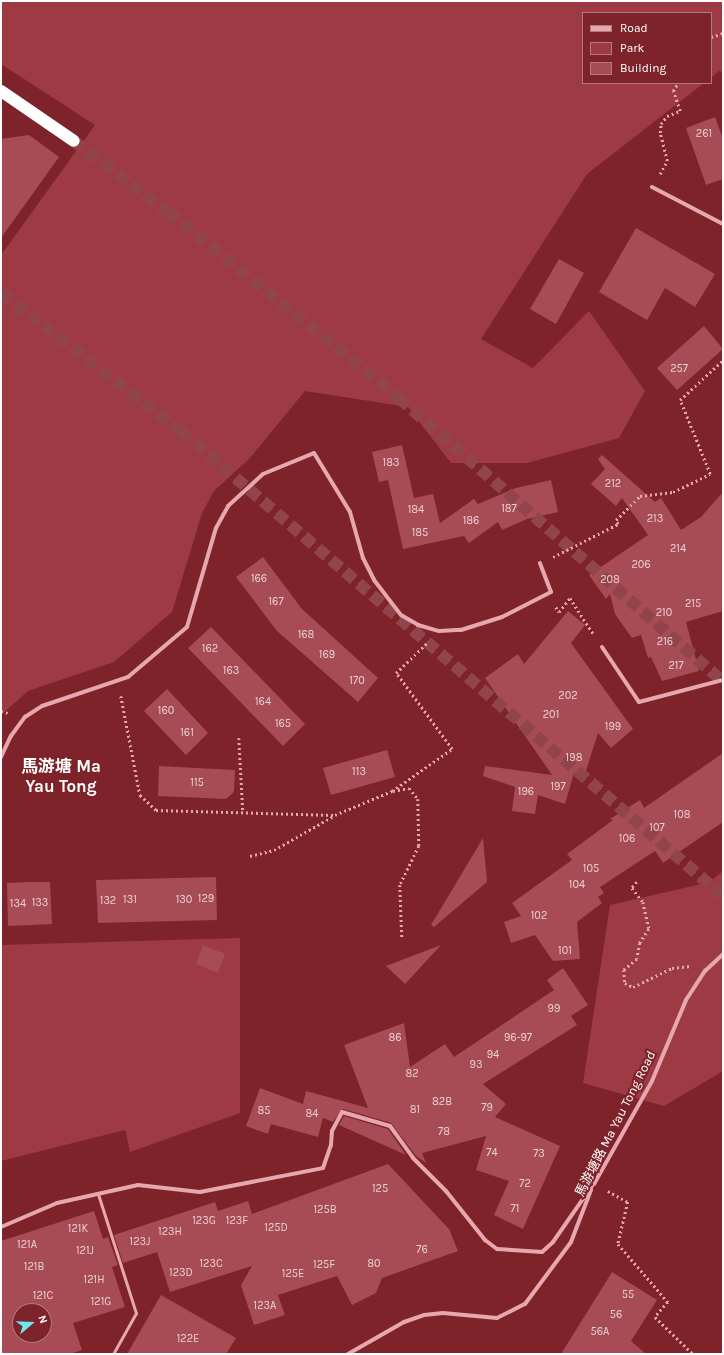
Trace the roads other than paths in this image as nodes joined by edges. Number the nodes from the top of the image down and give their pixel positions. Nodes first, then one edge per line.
1 (1, 91) edge
2 (74, 141) tunnel mouth
3 (652, 187) road end
4 (723, 224) edge
5 (540, 563) road end
6 (602, 647) road end
7 (723, 680) edge
8 (1, 756) edge
9 (723, 954) edge
10 (594, 1182) junction
11 (98, 1194) junction
12 (1, 1227) edge
13 (113, 1354) edge
14 (348, 1354) edge

1 - 2 highway
3 - 4 street
5 - 8 street
6 - 7 street
9 - 10 street, 馬游塘路 Ma Yau Tong Road
10 - 11 street
10 - 14 street, 馬游塘路 Ma Yau Tong Road
11 - 12 street
11 - 13 lane

